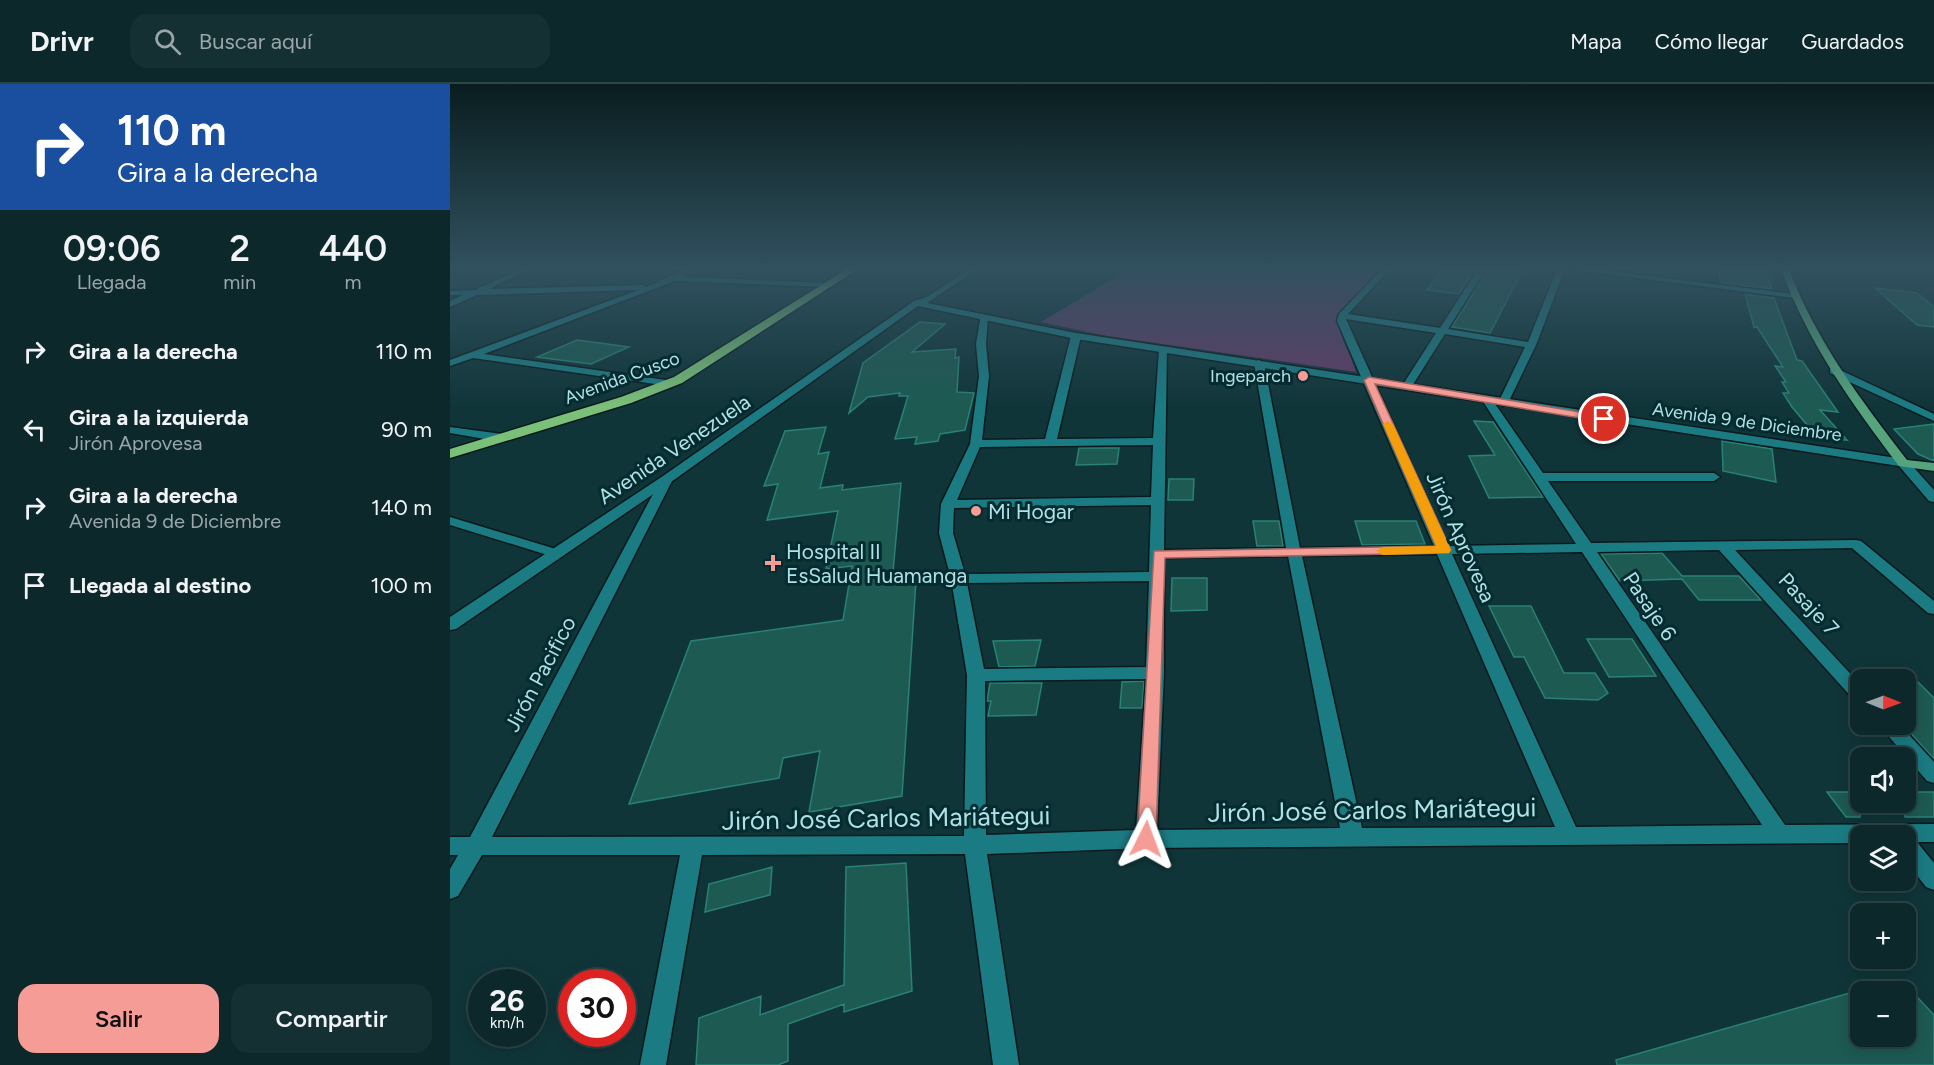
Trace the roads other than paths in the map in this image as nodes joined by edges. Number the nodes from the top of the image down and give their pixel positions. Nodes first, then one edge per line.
1 (578, 315) edge
2 (782, 315) edge
3 (900, 315) edge
4 (973, 315) edge
5 (1452, 315) edge
6 (1544, 315) edge
7 (1804, 315) edge
8 (1342, 316) joint
9 (984, 317) junction
10 (1441, 332) junction
11 (1076, 336) junction
12 (1532, 345) junction
13 (1164, 349) junction
14 (450, 354) edge
15 (471, 355) junction
16 (450, 363) edge
17 (1259, 363) junction
18 (1834, 371) junction
19 (1369, 380) junction
20 (669, 383) junction
21 (1407, 386) junction
22 (1495, 401) junction
23 (1934, 418) edge
24 (450, 430) edge
25 (502, 438) junction
26 (1160, 441) junction
27 (1050, 442) junction
28 (976, 444) junction
29 (450, 454) edge
30 (1903, 463) junction
31 (1934, 467) edge
32 (1538, 477) junction
33 (1714, 477) dead end
34 (667, 479) junction
35 (1934, 498) edge
36 (1159, 501) junction
37 (948, 504) junction
38 (450, 521) edge
39 (1723, 546) junction
40 (1585, 548) junction
41 (1444, 550) junction
42 (1294, 552) junction
43 (554, 553) junction
44 (1159, 554) junction
45 (1157, 576) junction
46 (959, 579) junction
47 (1934, 609) edge
48 (450, 625) edge
49 (1155, 673) junction
50 (976, 675) junction
51 (1850, 684) edge
52 (1897, 735) edge
53 (1934, 775) edge
54 (1934, 833) edge
55 (1569, 835) junction
56 (1780, 835) junction
57 (1916, 835) edge
58 (1850, 836) edge
59 (1353, 838) junction
60 (1146, 839) junction
61 (975, 845) junction
62 (450, 846) edge
63 (476, 846) junction
64 (692, 847) junction
65 (1916, 857) edge
66 (1934, 879) edge
67 (450, 889) edge
68 (653, 1065) edge
69 (1006, 1065) edge

1 - 15 street
2 - 20 highway, Avenida Cusco
3 - 34 street, Avenida Venezuela
4 - 9 street, Avenida 9 de Diciembre
5 - 10 street
6 - 12 street
7 - 18 main road
8 - 10 street
8 - 19 street, Jirón Aprovesa
9 - 11 street, Avenida 9 de Diciembre
9 - 28 street
10 - 12 street
10 - 21 street
11 - 13 street, Avenida 9 de Diciembre
11 - 27 street
12 - 22 street
13 - 17 street, Avenida 9 de Diciembre
13 - 26 street
14 - 15 street
15 - 16 street
15 - 20 street
17 - 19 street, Avenida 9 de Diciembre
17 - 42 street
18 - 23 street
18 - 30 main road
19 - 21 street, Avenida 9 de Diciembre
19 - 41 street, Jirón Aprovesa
20 - 25 highway, Avenida Cusco
21 - 22 street, Avenida 9 de Diciembre
22 - 30 street, Avenida 9 de Diciembre
22 - 32 street, Pasaje 6
24 - 25 street
25 - 29 highway, Avenida Cusco
26 - 27 street
26 - 36 street
27 - 28 street
28 - 37 street
30 - 31 main road, Avenida 9 de Diciembre
30 - 35 street
32 - 33 street
32 - 40 street, Pasaje 6
34 - 43 street, Avenida Venezuela
34 - 63 street, Jirón Pacifico
36 - 37 street
36 - 44 street
37 - 46 street
38 - 43 street
39 - 40 street
39 - 47 street
39 - 51 street, Pasaje 7
40 - 41 street
40 - 56 street, Pasaje 6
41 - 42 street
41 - 55 street, Jirón Aprovesa
42 - 44 street
42 - 59 street
43 - 48 street, Avenida Venezuela
44 - 45 street
45 - 46 street
45 - 49 street
46 - 50 street
49 - 50 street
49 - 60 street
50 - 61 street
52 - 53 street
54 - 57 street, Jirón José Carlos Mariátegui
55 - 56 street, Jirón José Carlos Mariátegui
55 - 59 street, Jirón José Carlos Mariátegui
56 - 58 street, Jirón José Carlos Mariátegui
59 - 60 street, Jirón José Carlos Mariátegui
60 - 61 street, Jirón José Carlos Mariátegui
61 - 64 street, Jirón José Carlos Mariátegui
61 - 69 street
62 - 63 street, Jirón José Carlos Mariátegui
63 - 64 street, Jirón José Carlos Mariátegui
63 - 67 street, Jirón Pacifico
64 - 68 street
65 - 66 street

